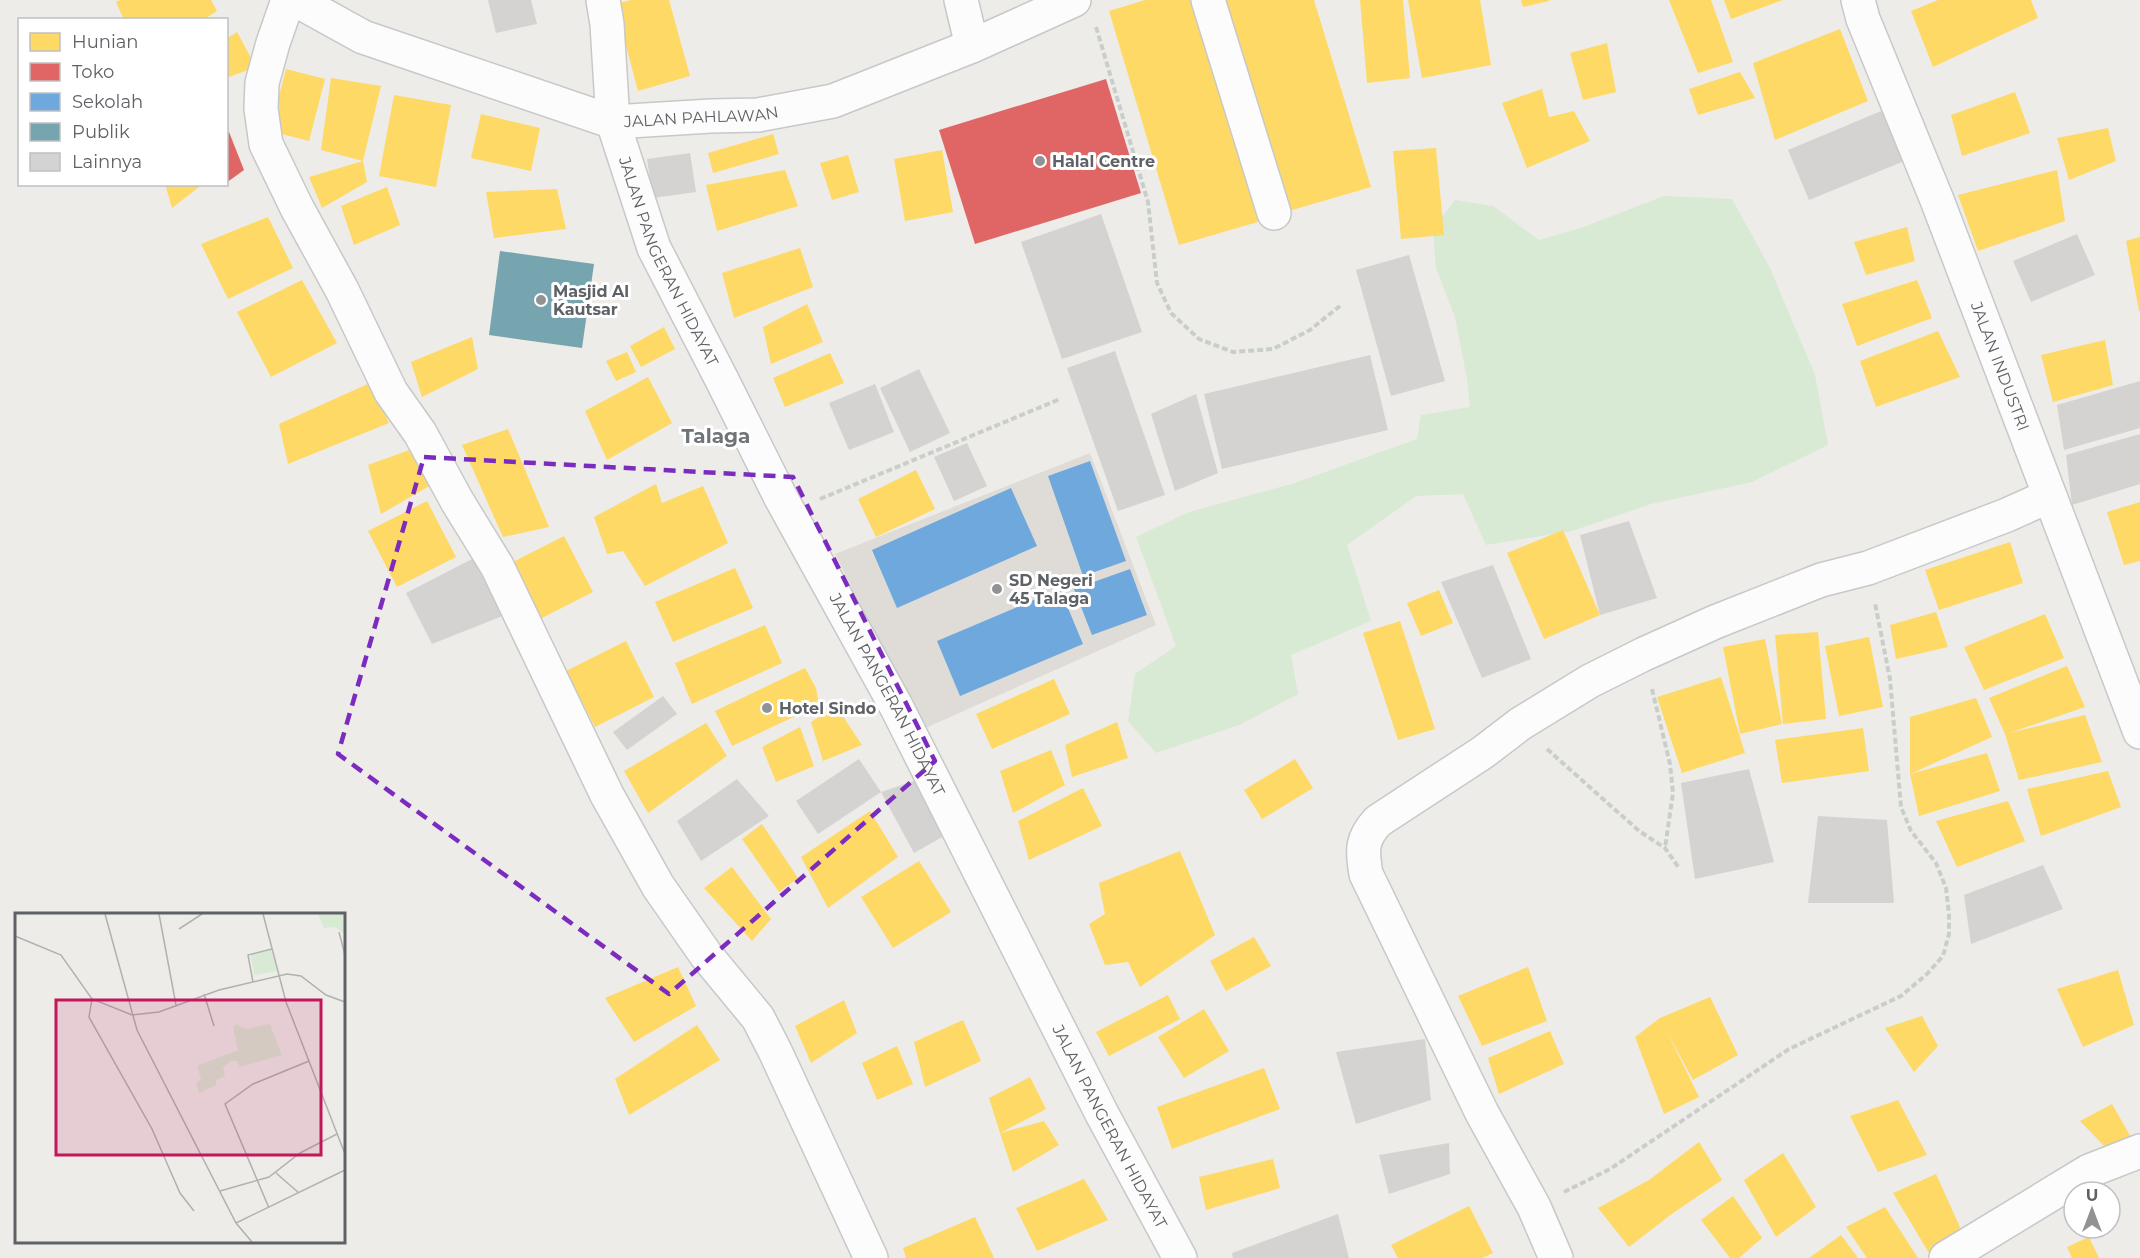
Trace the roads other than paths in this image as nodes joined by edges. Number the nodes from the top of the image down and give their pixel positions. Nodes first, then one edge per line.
1 (288, 0) edge
2 (296, 0) edge
3 (603, 0) edge
4 (961, 0) edge
5 (1208, 0) edge
6 (1858, 0) edge
7 (1085, 11) edge
8 (972, 46) junction
9 (613, 123) junction
10 (1274, 213) dead end
11 (2049, 496) junction
12 (2140, 732) edge
13 (2140, 1151) edge
14 (871, 1258) edge
15 (1180, 1258) edge
16 (1556, 1258) edge
17 (1946, 1258) edge

1 - 14 street
2 - 9 street, JALAN PAHLAWAN
3 - 9 street, JALAN PANGERAN HIDAYAT
4 - 8 street
5 - 10 street
6 - 11 street, JALAN INDUSTRI
7 - 8 street, JALAN PAHLAWAN
8 - 9 street, JALAN PAHLAWAN
9 - 15 street, JALAN PANGERAN HIDAYAT
11 - 12 street, JALAN INDUSTRI
11 - 16 street
13 - 17 street

